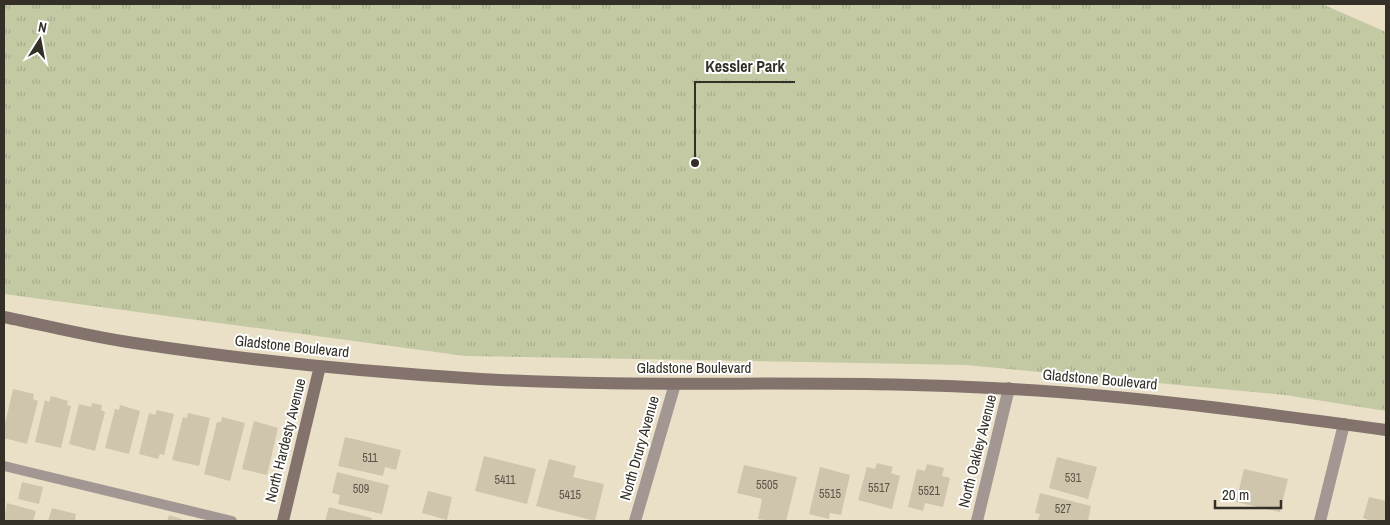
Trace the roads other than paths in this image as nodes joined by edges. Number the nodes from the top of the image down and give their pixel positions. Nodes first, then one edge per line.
1 (4, 317) edge
2 (320, 366) junction
3 (675, 384) junction
4 (1009, 388) junction
5 (1344, 424) junction
6 (1386, 430) edge
7 (4, 466) edge
8 (232, 521) edge
9 (283, 521) edge
10 (636, 521) edge
11 (977, 521) edge
12 (1320, 521) edge

1 - 2 street, Gladstone Boulevard
2 - 3 street, Gladstone Boulevard
2 - 9 street, North Hardesty Avenue
3 - 4 street, Gladstone Boulevard
3 - 10 street, North Drury Avenue
4 - 5 street, Gladstone Boulevard
4 - 11 street, North Oakley Avenue
5 - 6 street, Gladstone Boulevard
5 - 12 street
7 - 8 lane

